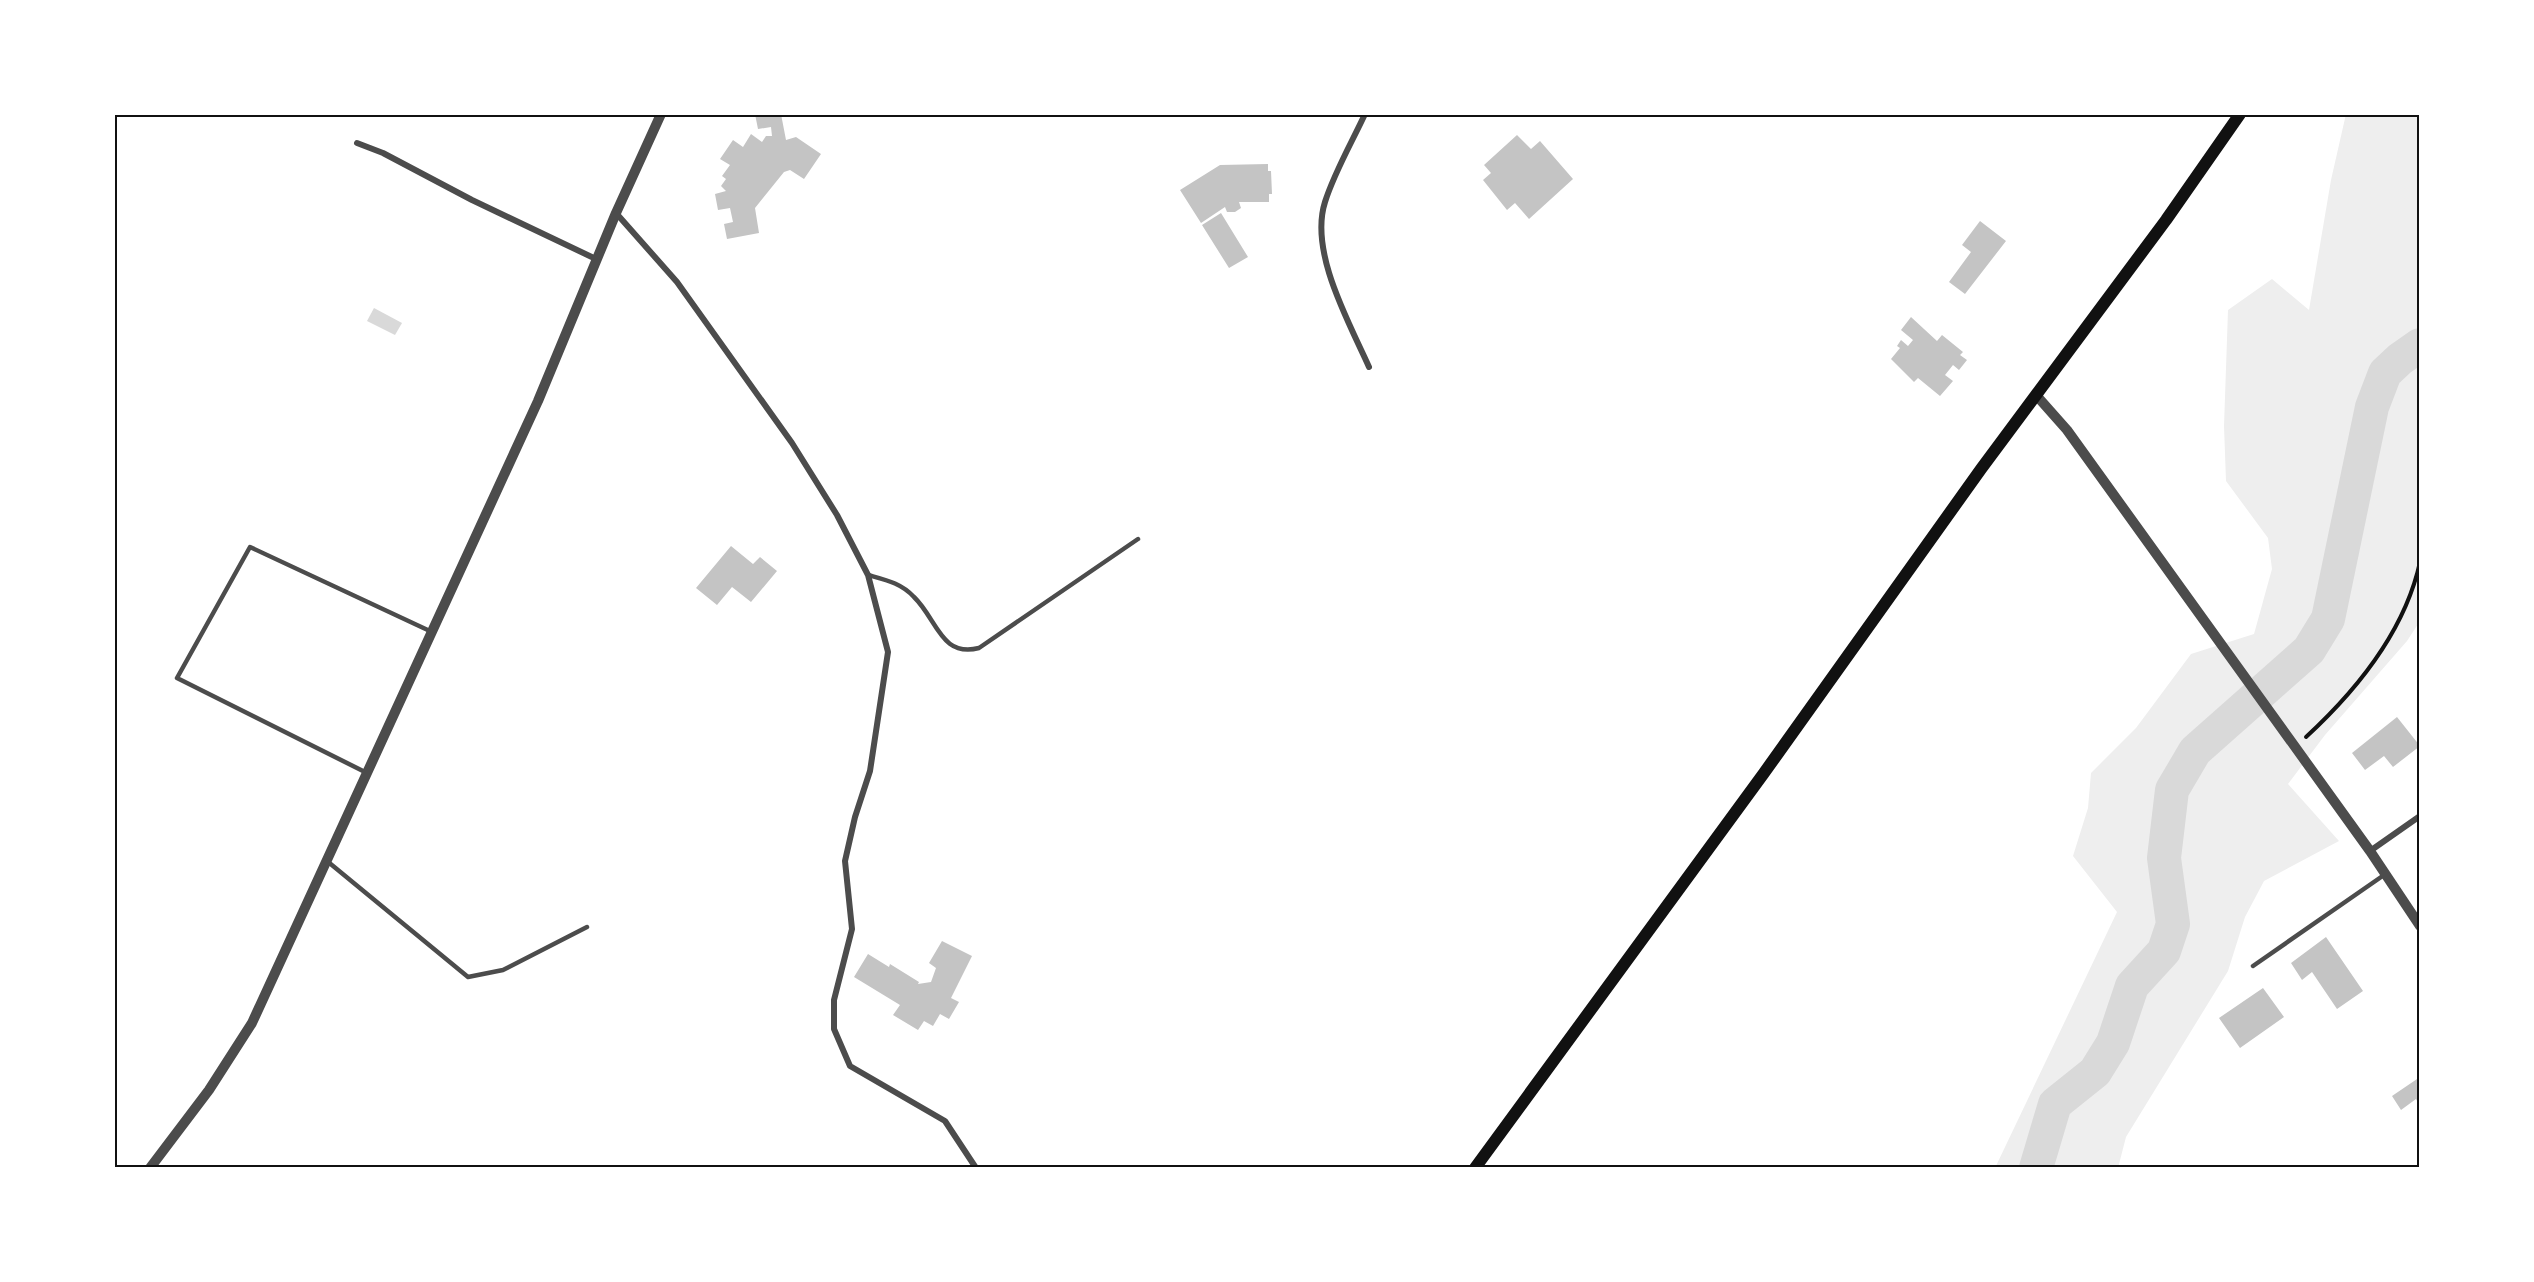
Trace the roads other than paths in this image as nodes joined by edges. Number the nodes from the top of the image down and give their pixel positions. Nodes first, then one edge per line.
1 (661, 114) edge
2 (1365, 114) edge
3 (2240, 114) edge
4 (357, 143) dead end
5 (616, 213) junction
6 (596, 259) junction
7 (1369, 367) dead end
8 (2036, 395) junction
9 (1138, 539) dead end
10 (868, 575) junction
11 (432, 632) junction
12 (367, 773) junction
13 (2420, 816) edge
14 (2370, 851) junction
15 (327, 861) junction
16 (2386, 874) junction
17 (2420, 926) edge
18 (587, 927) dead end
19 (2253, 966) dead end
20 (150, 1168) edge
21 (976, 1168) edge
22 (1474, 1168) edge

1 - 5 street
2 - 7 street
3 - 8 main road
4 - 6 street
5 - 6 street
5 - 10 street
6 - 11 street
8 - 14 street
8 - 22 main road
9 - 10 lane
10 - 21 street
11 - 12 street
11 - 12 lane
12 - 15 street
13 - 14 street
14 - 16 street
15 - 18 lane
15 - 20 street
16 - 17 street
16 - 19 lane

